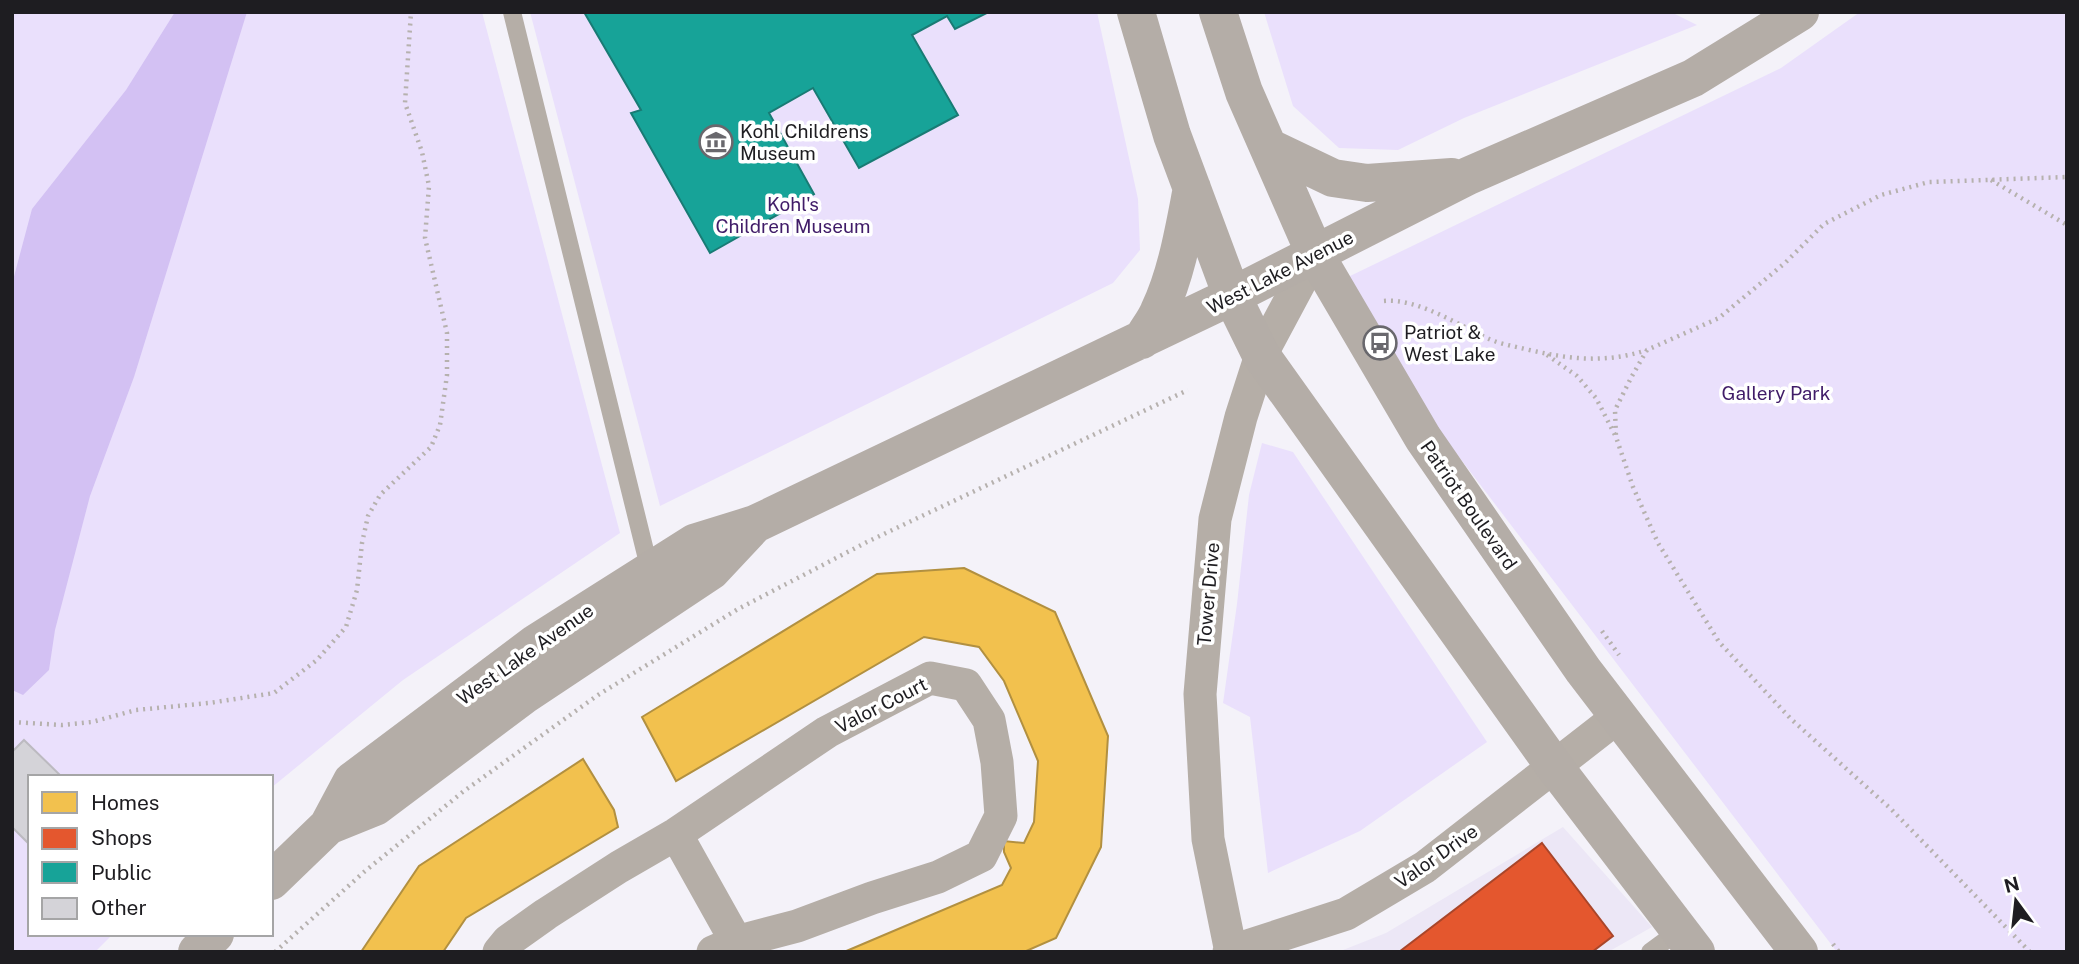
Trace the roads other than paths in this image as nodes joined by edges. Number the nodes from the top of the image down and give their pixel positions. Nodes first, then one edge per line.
1 (512, 12) edge
2 (1136, 12) edge
3 (1218, 12) edge
4 (1800, 12) edge
5 (1268, 147) junction
6 (1468, 176) junction
7 (1192, 188) junction
8 (1315, 254) junction
9 (1232, 296) junction
10 (1142, 340) junction
11 (1261, 355) junction
12 (755, 524) junction
13 (650, 571) junction
14 (1619, 716) junction
15 (1554, 766) junction
16 (328, 826) junction
17 (676, 834) junction
18 (273, 879) edge
19 (213, 936) edge
20 (1676, 945) edge
21 (1815, 946) edge
22 (730, 949) edge
23 (197, 952) edge
24 (499, 952) edge
25 (1230, 952) edge

1 - 13 lane
2 - 7 main road
3 - 5 main road, Patriot Boulevard
4 - 6 main road, West Lake Avenue
5 - 6 main road
5 - 8 main road, Patriot Boulevard
6 - 8 main road, West Lake Avenue
7 - 9 main road
7 - 10 main road
8 - 9 main road, West Lake Avenue
8 - 11 street, Tower Drive
8 - 14 main road, Patriot Boulevard
9 - 10 main road, West Lake Avenue
9 - 11 main road
10 - 12 main road, West Lake Avenue
11 - 15 main road
11 - 25 street, Tower Drive
12 - 13 main road, West Lake Avenue
12 - 16 main road, West Lake Avenue
13 - 16 main road, West Lake Avenue
14 - 15 street, Valor Drive
14 - 21 main road, Patriot Boulevard
15 - 20 main road
15 - 25 street, Valor Drive
16 - 18 main road, West Lake Avenue
17 - 22 street, Valor Court
17 - 22 street, Valor Court
17 - 24 street, Valor Court
19 - 23 main road

